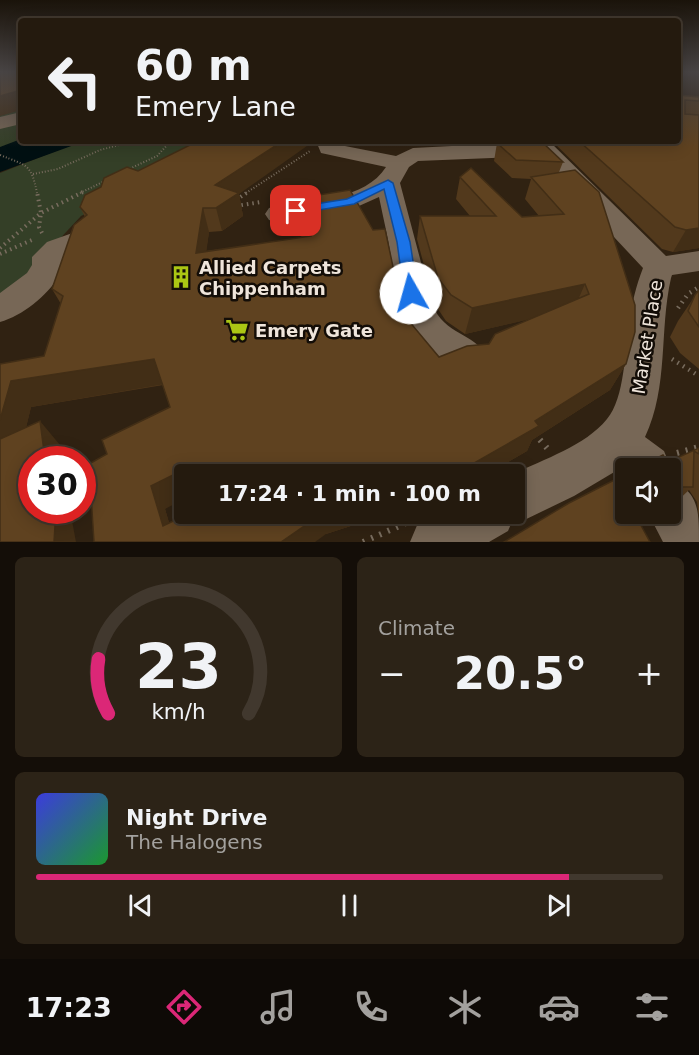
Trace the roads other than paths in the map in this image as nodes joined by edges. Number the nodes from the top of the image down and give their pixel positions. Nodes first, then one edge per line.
1 (18, 119) edge
2 (0, 123) edge
3 (320, 144) edge
4 (542, 145) edge
5 (394, 173) junction
6 (278, 214) dead end
7 (81, 239) edge
8 (699, 261) edge
9 (659, 267) junction
10 (0, 310) edge
11 (467, 356) edge
12 (632, 440) edge
13 (525, 495) edge
14 (681, 523) edge
15 (449, 524) edge
16 (423, 531) edge
17 (692, 542) edge

1 - 2 street
3 - 5 street
4 - 5 street
4 - 9 street
5 - 6 street
5 - 11 street
7 - 10 street
8 - 9 street, Market Place
9 - 12 street, Market Place
12 - 13 street
14 - 17 street
15 - 16 street

